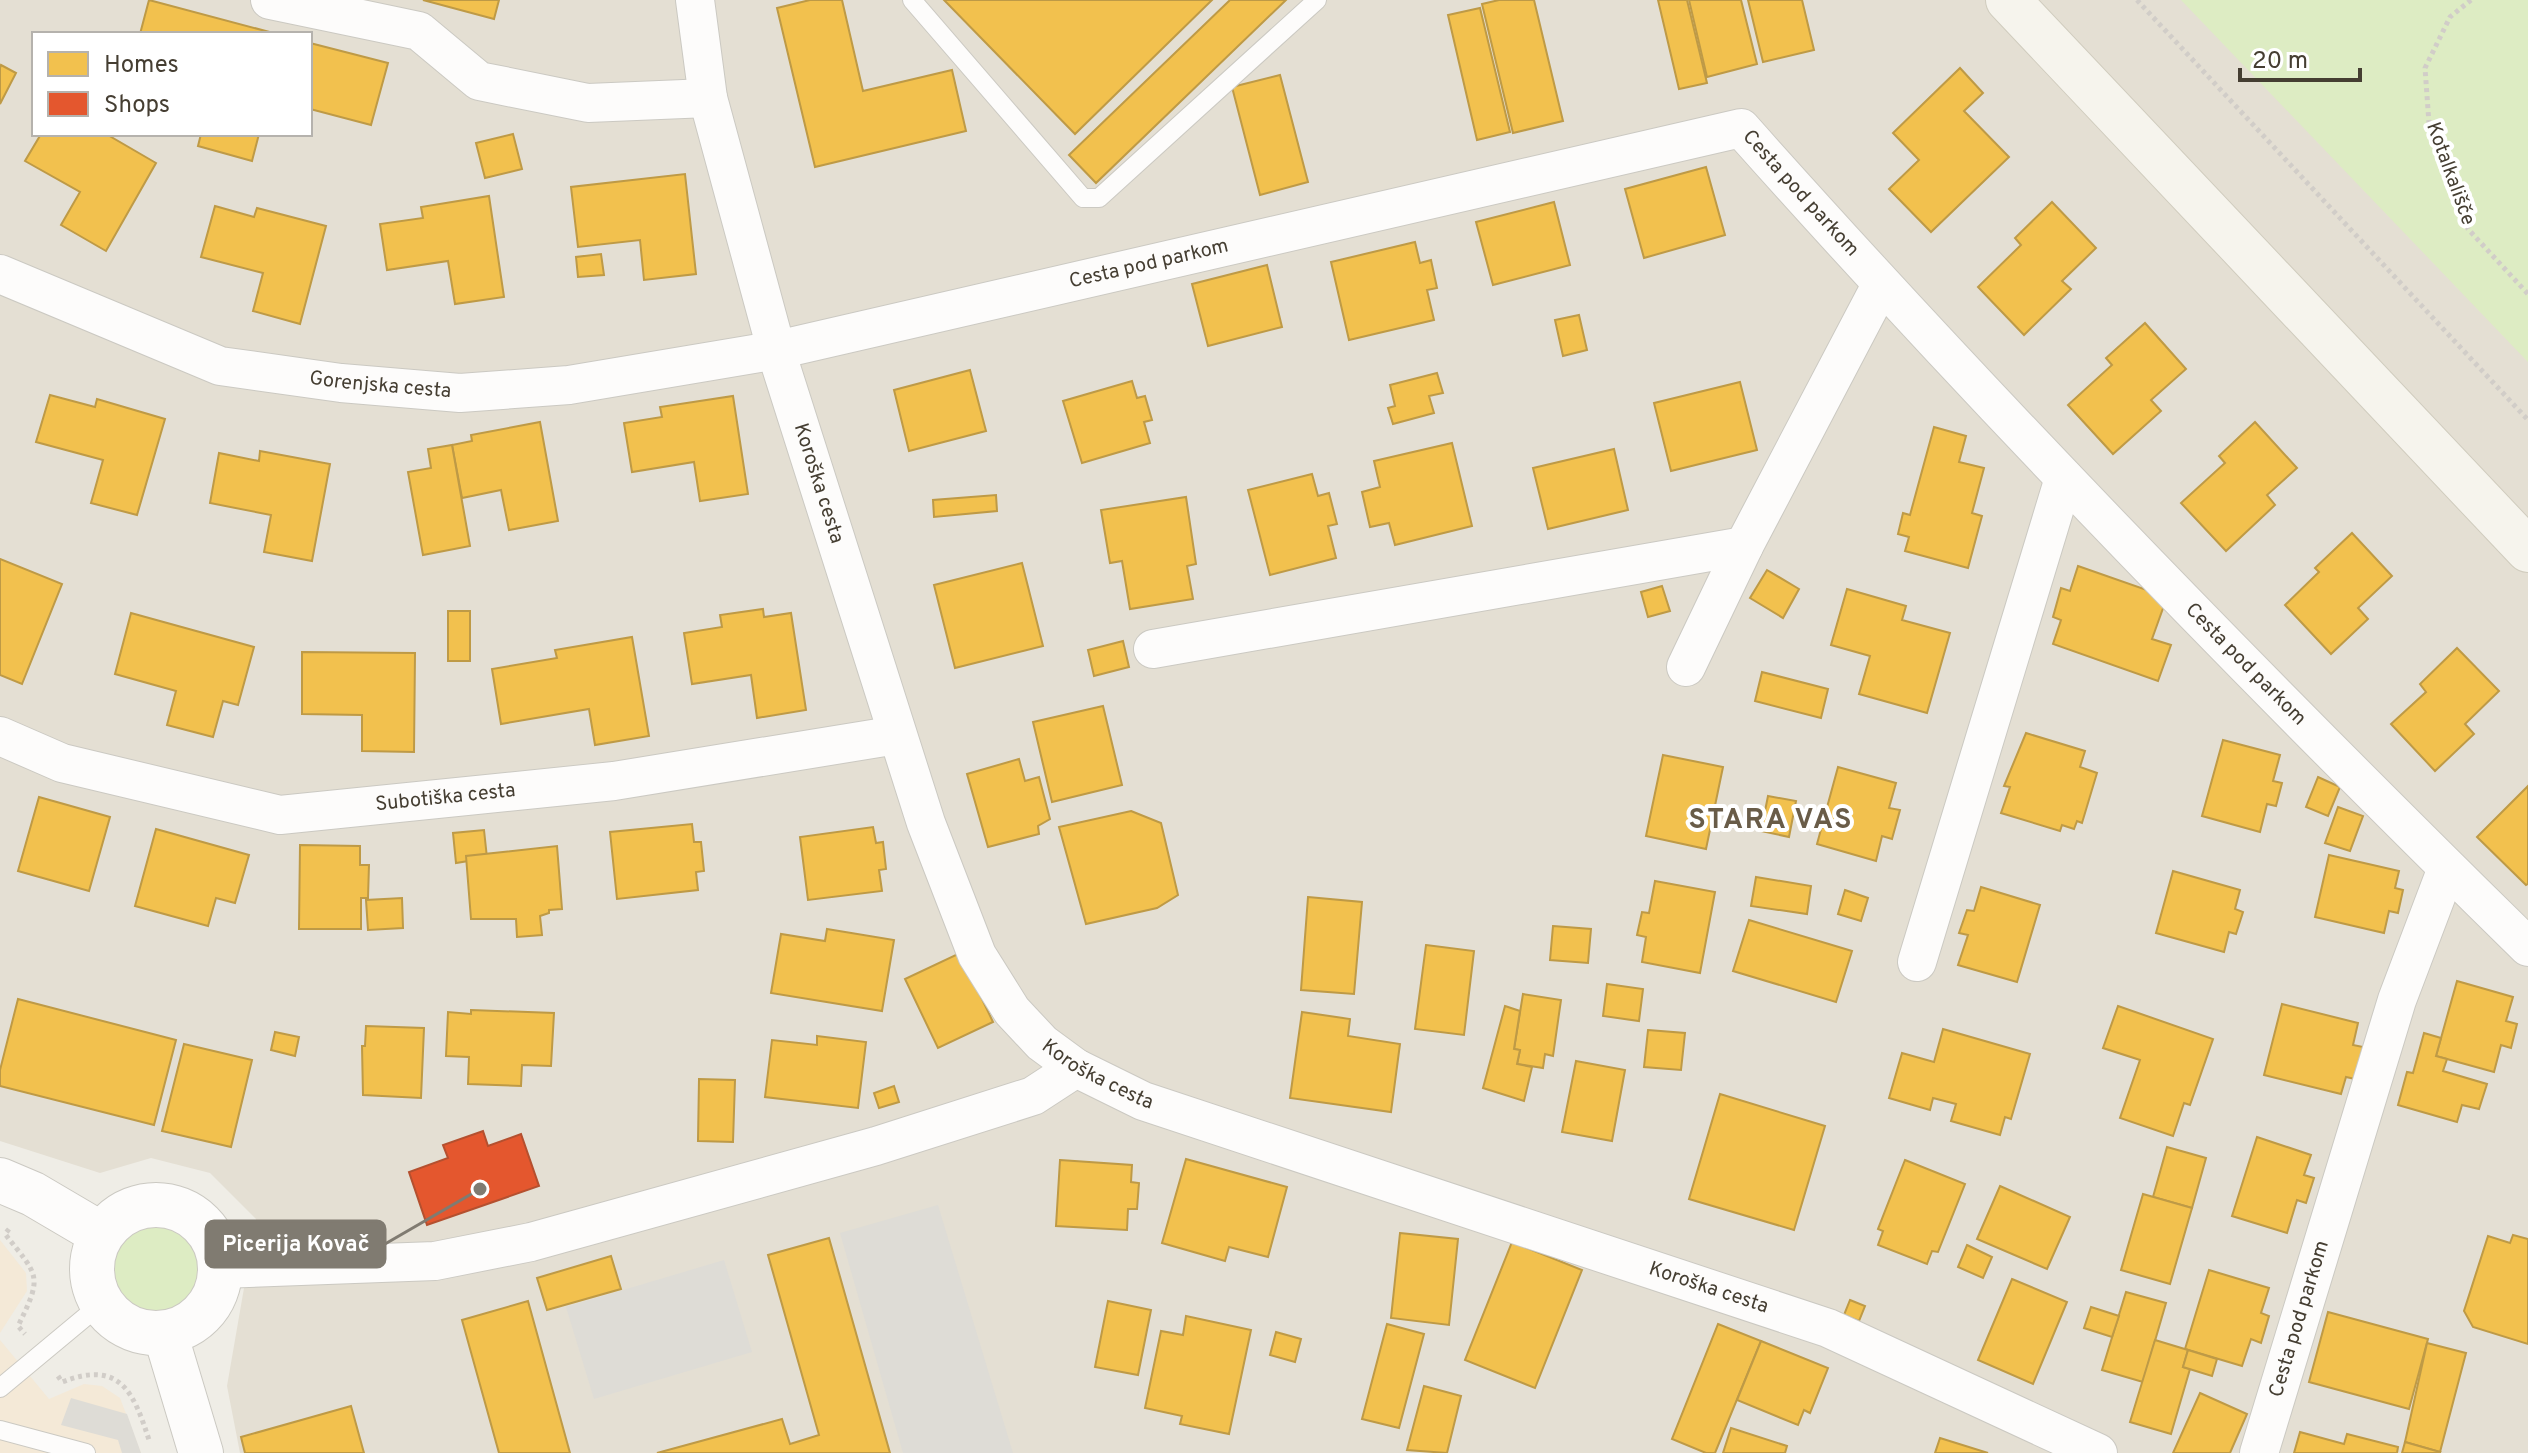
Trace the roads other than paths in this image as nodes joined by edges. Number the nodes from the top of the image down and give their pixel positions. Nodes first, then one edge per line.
1 (270, 0) edge
2 (695, 0) edge
3 (912, 0) edge
4 (1317, 0) edge
5 (2008, 0) edge
6 (708, 98) junction
7 (0, 274) edge
8 (1881, 285) junction
9 (777, 350) junction
10 (2064, 478) junction
11 (1744, 546) junction
12 (2528, 550) edge
13 (1153, 649) dead end
14 (1686, 667) dead end
15 (897, 735) junction
16 (0, 736) edge
17 (2447, 868) junction
18 (2528, 947) edge
19 (1917, 962) dead end
20 (1076, 1068) junction
21 (0, 1180) edge
22 (101, 1234) junction
23 (221, 1269) junction
24 (101, 1304) junction
25 (165, 1333) junction
26 (0, 1388) edge
27 (0, 1430) edge
28 (86, 1453) edge
29 (201, 1453) edge
30 (2098, 1453) edge
31 (2259, 1453) edge

1 - 6 street
2 - 6 street, Koroška cesta
3 - 4 lane
5 - 12 main road
6 - 9 street, Koroška cesta
7 - 9 street, Gorenjska cesta
8 - 9 street, Cesta pod parkom
8 - 10 street, Cesta pod parkom
8 - 11 street
9 - 15 street, Koroška cesta
10 - 17 street, Cesta pod parkom
10 - 19 street
11 - 13 street
11 - 14 street
15 - 16 street, Subotiška cesta
15 - 20 street, Koroška cesta
17 - 18 street, Cesta pod parkom
17 - 31 street, Cesta pod parkom
20 - 23 street
20 - 30 street, Koroška cesta
21 - 22 street
22 - 23 street
22 - 24 street
23 - 25 street
24 - 25 street
24 - 26 lane
25 - 29 street
27 - 28 lane

